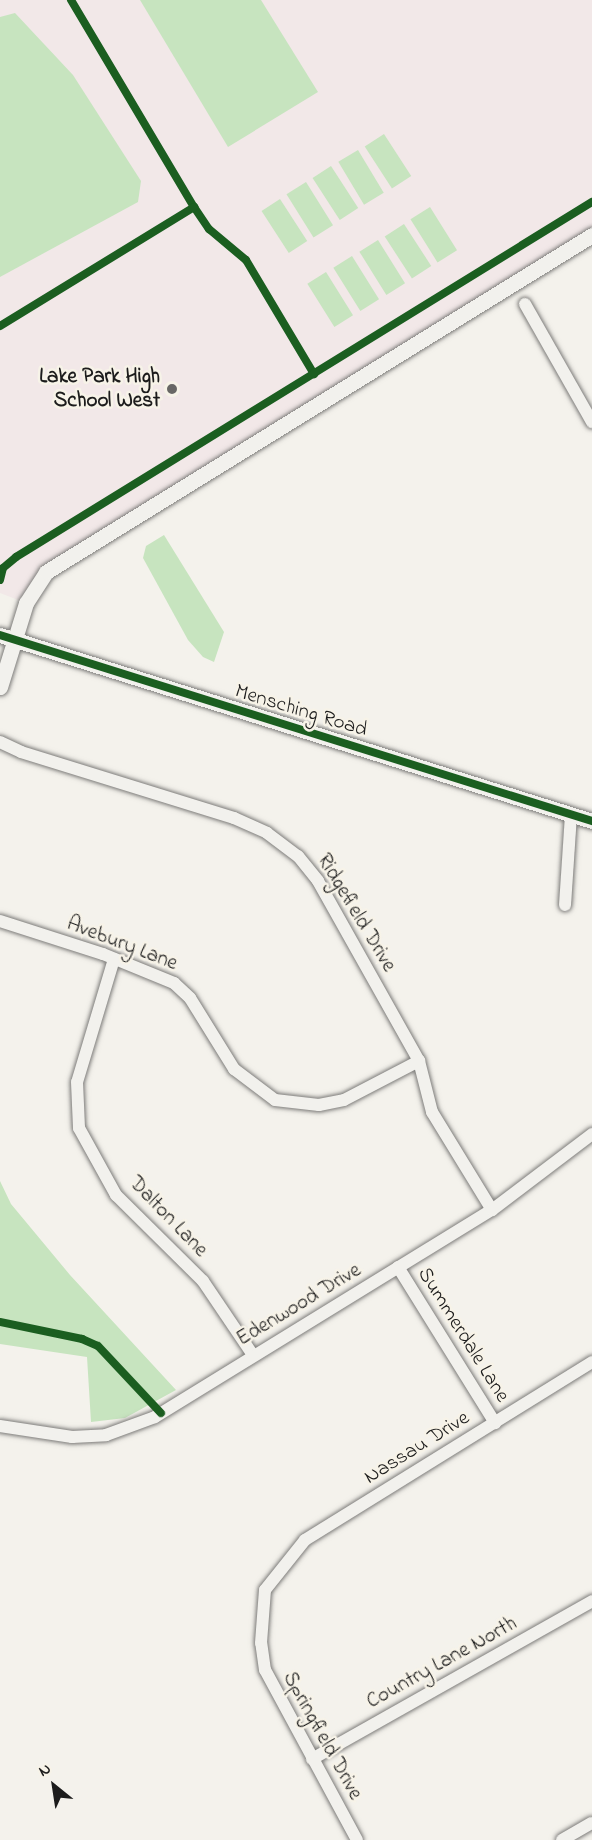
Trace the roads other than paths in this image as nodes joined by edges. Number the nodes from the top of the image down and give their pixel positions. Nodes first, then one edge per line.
1 (592, 235) edge
2 (525, 304) dead end
3 (592, 422) edge
4 (0, 635) edge
5 (16, 639) junction
6 (0, 687) edge
7 (0, 742) edge
8 (570, 814) junction
9 (592, 820) edge
10 (565, 905) dead end
11 (0, 921) edge
12 (114, 959) junction
13 (419, 1061) junction
14 (592, 1134) edge
15 (492, 1210) junction
16 (398, 1267) junction
17 (253, 1355) junction
18 (592, 1362) edge
19 (495, 1423) junction
20 (0, 1426) edge
21 (273, 1578) joint
22 (592, 1601) edge
23 (312, 1759) junction
24 (592, 1823) edge
25 (357, 1840) edge
26 (562, 1840) edge

1 - 5 street
2 - 3 street
4 - 5 street, Mensching Road
5 - 6 street
5 - 8 street, Mensching Road
7 - 13 street, Ridgefield Drive
8 - 9 street, Mensching Road
8 - 10 street
11 - 12 street, Avebury Lane
12 - 13 street, Avebury Lane
12 - 17 street, Dalton Lane
13 - 15 street, Ridgefield Drive
14 - 15 street, Edenwood Drive
15 - 16 street, Edenwood Drive
16 - 17 street, Edenwood Drive
16 - 19 street, Summerdale Lane
17 - 20 street, Edenwood Drive
18 - 19 street, Nassau Drive
19 - 21 street, Nassau Drive
21 - 23 street, Springfield Drive
22 - 23 street, Country Lane North
23 - 25 street, Springfield Drive
24 - 26 street

